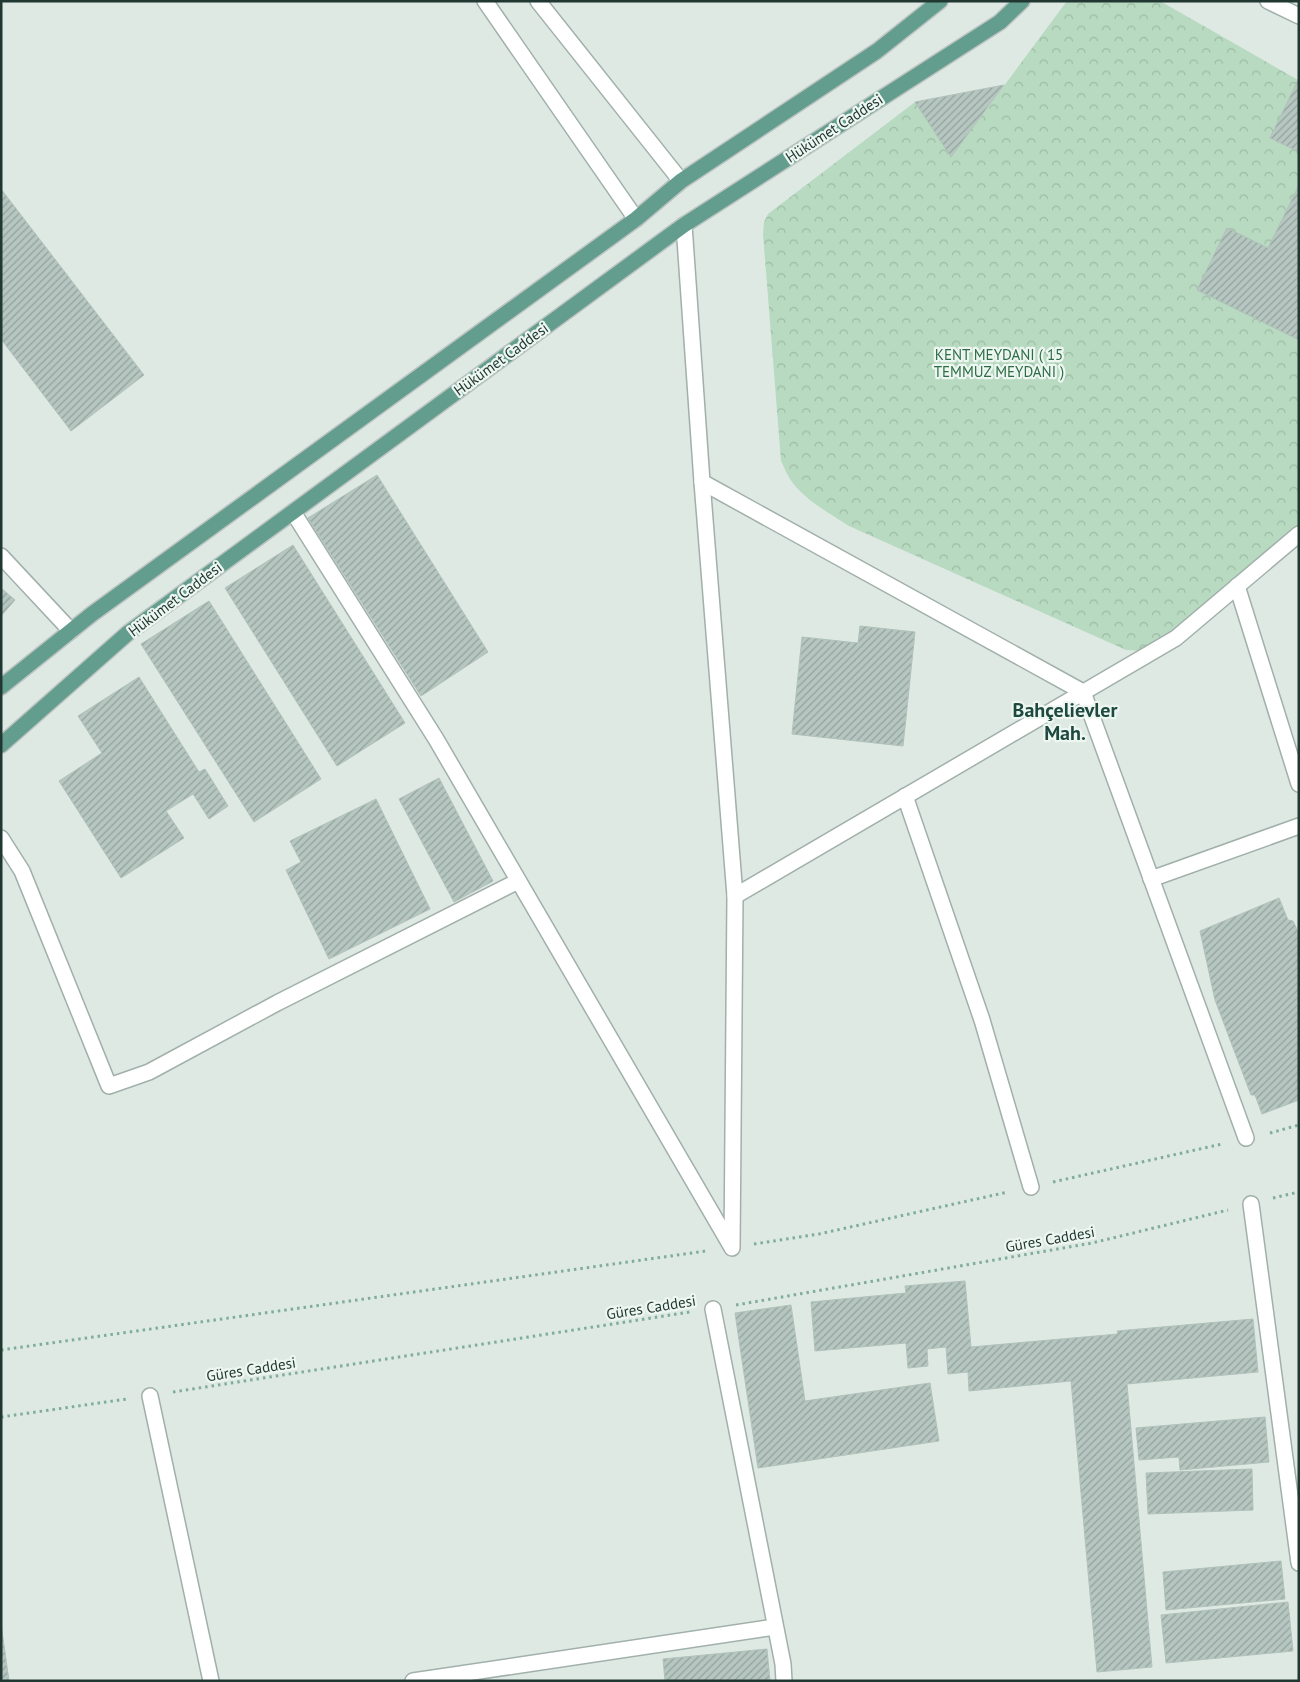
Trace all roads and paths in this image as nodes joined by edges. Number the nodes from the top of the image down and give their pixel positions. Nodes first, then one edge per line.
1 (485, 1) edge
2 (538, 1) edge
3 (940, 1) edge
4 (1022, 1) edge
5 (1268, 1) edge
6 (1299, 16) edge
7 (681, 181) junction
8 (636, 219) junction
9 (684, 225) junction
10 (702, 482) junction
11 (292, 512) junction
12 (1299, 534) edge
13 (1, 556) edge
14 (1237, 586) junction
15 (71, 631) junction
16 (1, 687) edge
17 (1083, 692) junction
18 (1, 745) edge
19 (1299, 784) edge
20 (905, 796) junction
21 (1299, 826) edge
22 (1, 838) edge
23 (1152, 879) junction
24 (518, 881) junction
25 (735, 896) junction
26 (1246, 1138) dead end
27 (1031, 1186) dead end
28 (1299, 1192) edge
29 (1251, 1204) junction
30 (732, 1248) junction
31 (713, 1309) junction
32 (1, 1350) edge
33 (150, 1396) junction
34 (1, 1417) edge
35 (1299, 1563) edge
36 (775, 1627) junction
37 (211, 1681) edge
38 (412, 1681) edge
39 (784, 1681) edge

1 - 8 street
2 - 7 street
3 - 7 main road
4 - 9 main road, Hükümet Caddesi
5 - 6 street
7 - 8 main road
8 - 15 main road
9 - 10 street
9 - 11 main road, Hükümet Caddesi
10 - 17 street
10 - 25 street
11 - 18 main road, Hükümet Caddesi
11 - 24 street
12 - 14 street
13 - 15 street
14 - 17 street
14 - 19 street
15 - 16 main road
17 - 20 street
17 - 23 street
20 - 25 street
20 - 27 street
21 - 23 street
22 - 24 street
23 - 26 street
24 - 30 street
25 - 30 street
28 - 29 path, Güres Caddesi
29 - 31 path, Güres Caddesi
29 - 35 street
30 - 32 path
31 - 33 path, Güres Caddesi
31 - 36 street
33 - 34 path, Güres Caddesi
33 - 37 street
36 - 38 street
36 - 39 street

